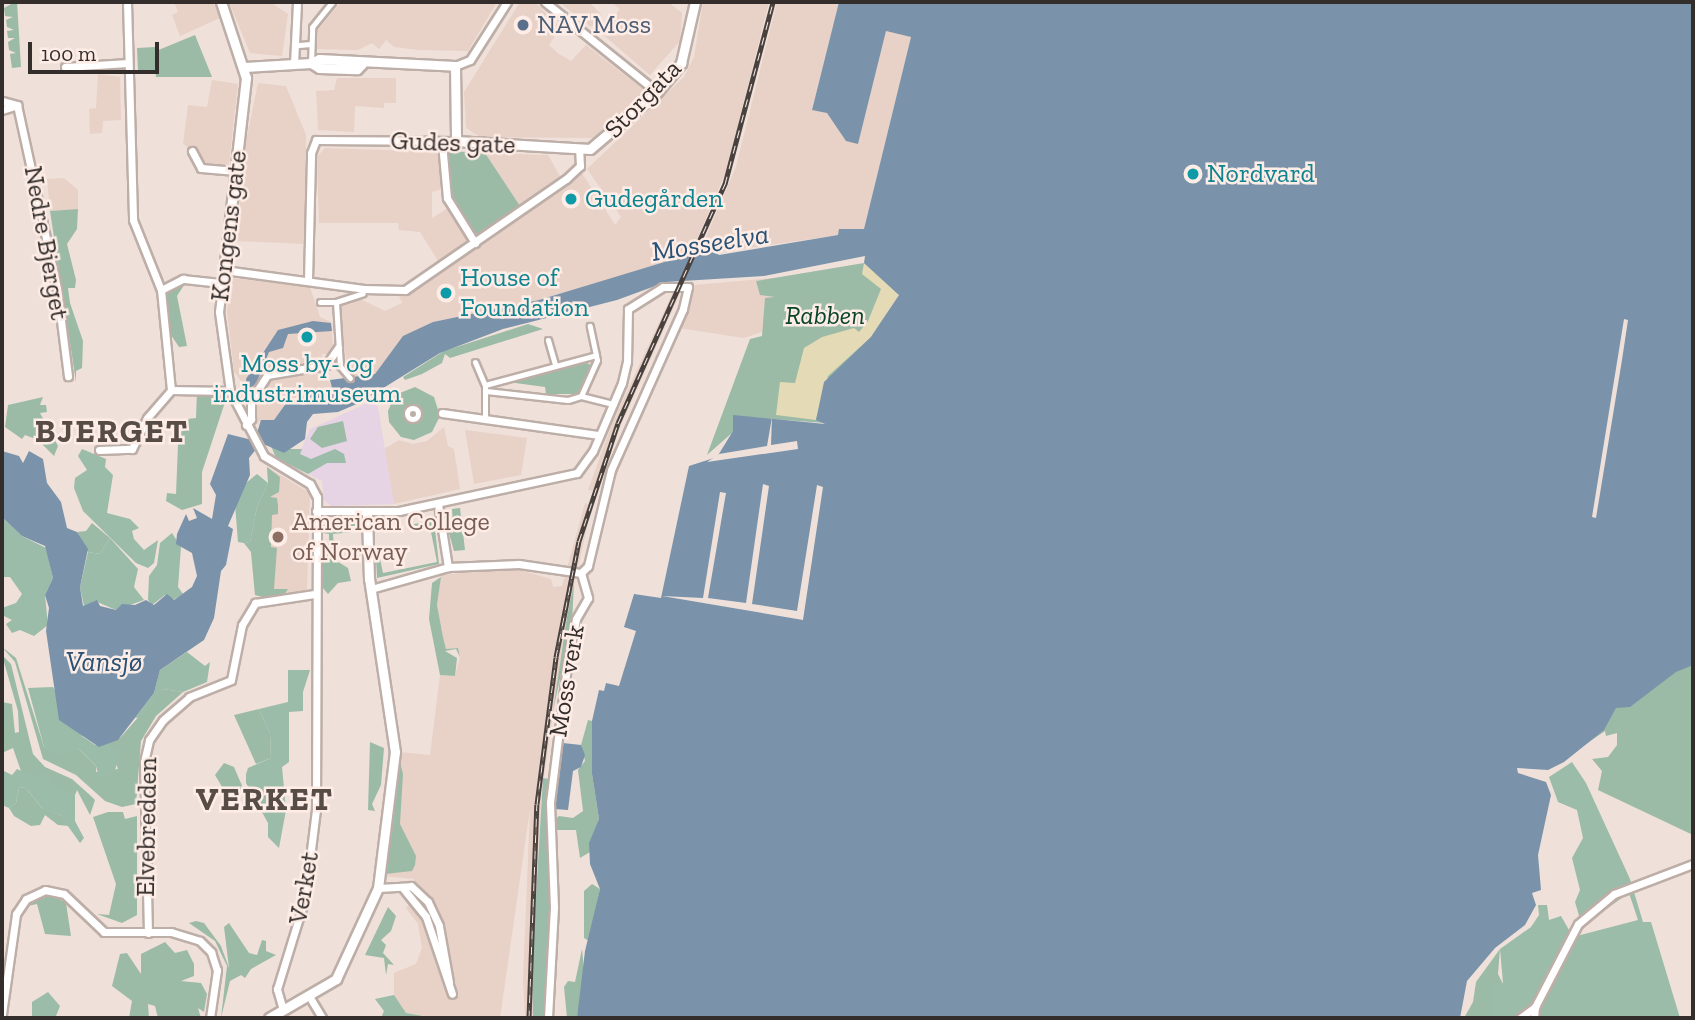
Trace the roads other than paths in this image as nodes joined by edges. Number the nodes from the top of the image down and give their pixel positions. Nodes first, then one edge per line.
1 (127, 2) edge
2 (221, 2) edge
3 (298, 2) edge
4 (332, 2) edge
5 (507, 2) edge
6 (545, 2) edge
7 (695, 2) edge
8 (310, 15) dead end
9 (320, 16) junction
10 (311, 44) junction
11 (299, 45) dead end
12 (128, 63) junction
13 (311, 63) junction
14 (294, 64) junction
15 (455, 65) junction
16 (65, 67) dead end
17 (245, 67) junction
18 (656, 92) junction
19 (2, 108) edge
20 (456, 141) junction
21 (442, 143) junction
22 (579, 148) junction
23 (590, 149) joint
24 (192, 151) dead end
25 (236, 171) junction
26 (475, 243) junction
27 (224, 270) junction
28 (308, 280) junction
29 (222, 283) junction
30 (161, 290) junction
31 (363, 293) dead end
32 (320, 302) dead end
33 (336, 302) junction
34 (590, 326) dead end
35 (548, 340) dead end
36 (338, 348) junction
37 (596, 355) junction
38 (475, 362) dead end
39 (555, 365) junction
40 (68, 376) dead end
41 (349, 378) dead end
42 (485, 388) junction
43 (171, 390) junction
44 (230, 391) junction
45 (582, 396) junction
46 (614, 404) junction
47 (442, 413) dead end
48 (485, 420) junction
49 (246, 425) junction
50 (599, 435) junction
51 (257, 447) joint
52 (99, 450) dead end
53 (438, 504) junction
54 (316, 511) junction
55 (367, 514) junction
56 (448, 567) junction
57 (581, 573) junction
58 (371, 589) junction
59 (314, 594) junction
60 (1693, 864) edge
61 (378, 888) junction
62 (148, 933) junction
63 (452, 994) dead end
64 (309, 996) junction
65 (1535, 1007) junction
66 (283, 1010) junction
67 (2, 1014) edge
68 (210, 1018) edge
69 (269, 1018) edge
70 (322, 1018) edge
71 (548, 1018) edge
72 (1520, 1018) edge
73 (1534, 1018) edge

1 - 12 street
2 - 17 street, Kongens gate
3 - 14 street
4 - 9 street
5 - 15 street
6 - 18 street
7 - 18 street, Storgata
8 - 9 street
9 - 10 street
10 - 11 street
10 - 13 street
12 - 16 street
12 - 30 street
13 - 14 street
13 - 15 street
14 - 17 street
15 - 20 street
17 - 25 street, Kongens gate
18 - 23 street, Storgata
19 - 40 street, Nedre Bjerget
20 - 21 street, Gudes gate
20 - 22 street, Gudes gate
21 - 26 street
21 - 28 street, Gudes gate
22 - 23 street, Gudes gate
22 - 26 street
24 - 25 street
25 - 27 street, Kongens gate
26 - 28 street
27 - 28 street
27 - 29 street, Kongens gate
29 - 30 street
29 - 44 street, Kongens gate
30 - 43 street
31 - 33 street
32 - 33 street
33 - 36 street
34 - 37 street
35 - 39 street
36 - 41 street
36 - 49 street
37 - 39 street
37 - 45 street
38 - 42 street
39 - 42 street
42 - 45 street
42 - 48 street
43 - 44 street
43 - 52 street
44 - 49 street, Kongens gate
45 - 46 street
46 - 50 street
46 - 57 street, Moss verk
47 - 48 street
48 - 50 street
49 - 51 street, Kongens gate
50 - 53 street
51 - 54 street, Verket
53 - 55 street
53 - 56 street
54 - 55 street
54 - 59 street, Verket
55 - 58 street
56 - 57 street
56 - 58 street
57 - 71 street, Moss verk
58 - 61 street
59 - 62 street, Elvebredden
59 - 66 street, Verket
60 - 65 street
61 - 63 street
61 - 64 street
62 - 67 street
62 - 68 street
64 - 66 street
64 - 70 street
65 - 72 street
65 - 73 street
66 - 69 street

